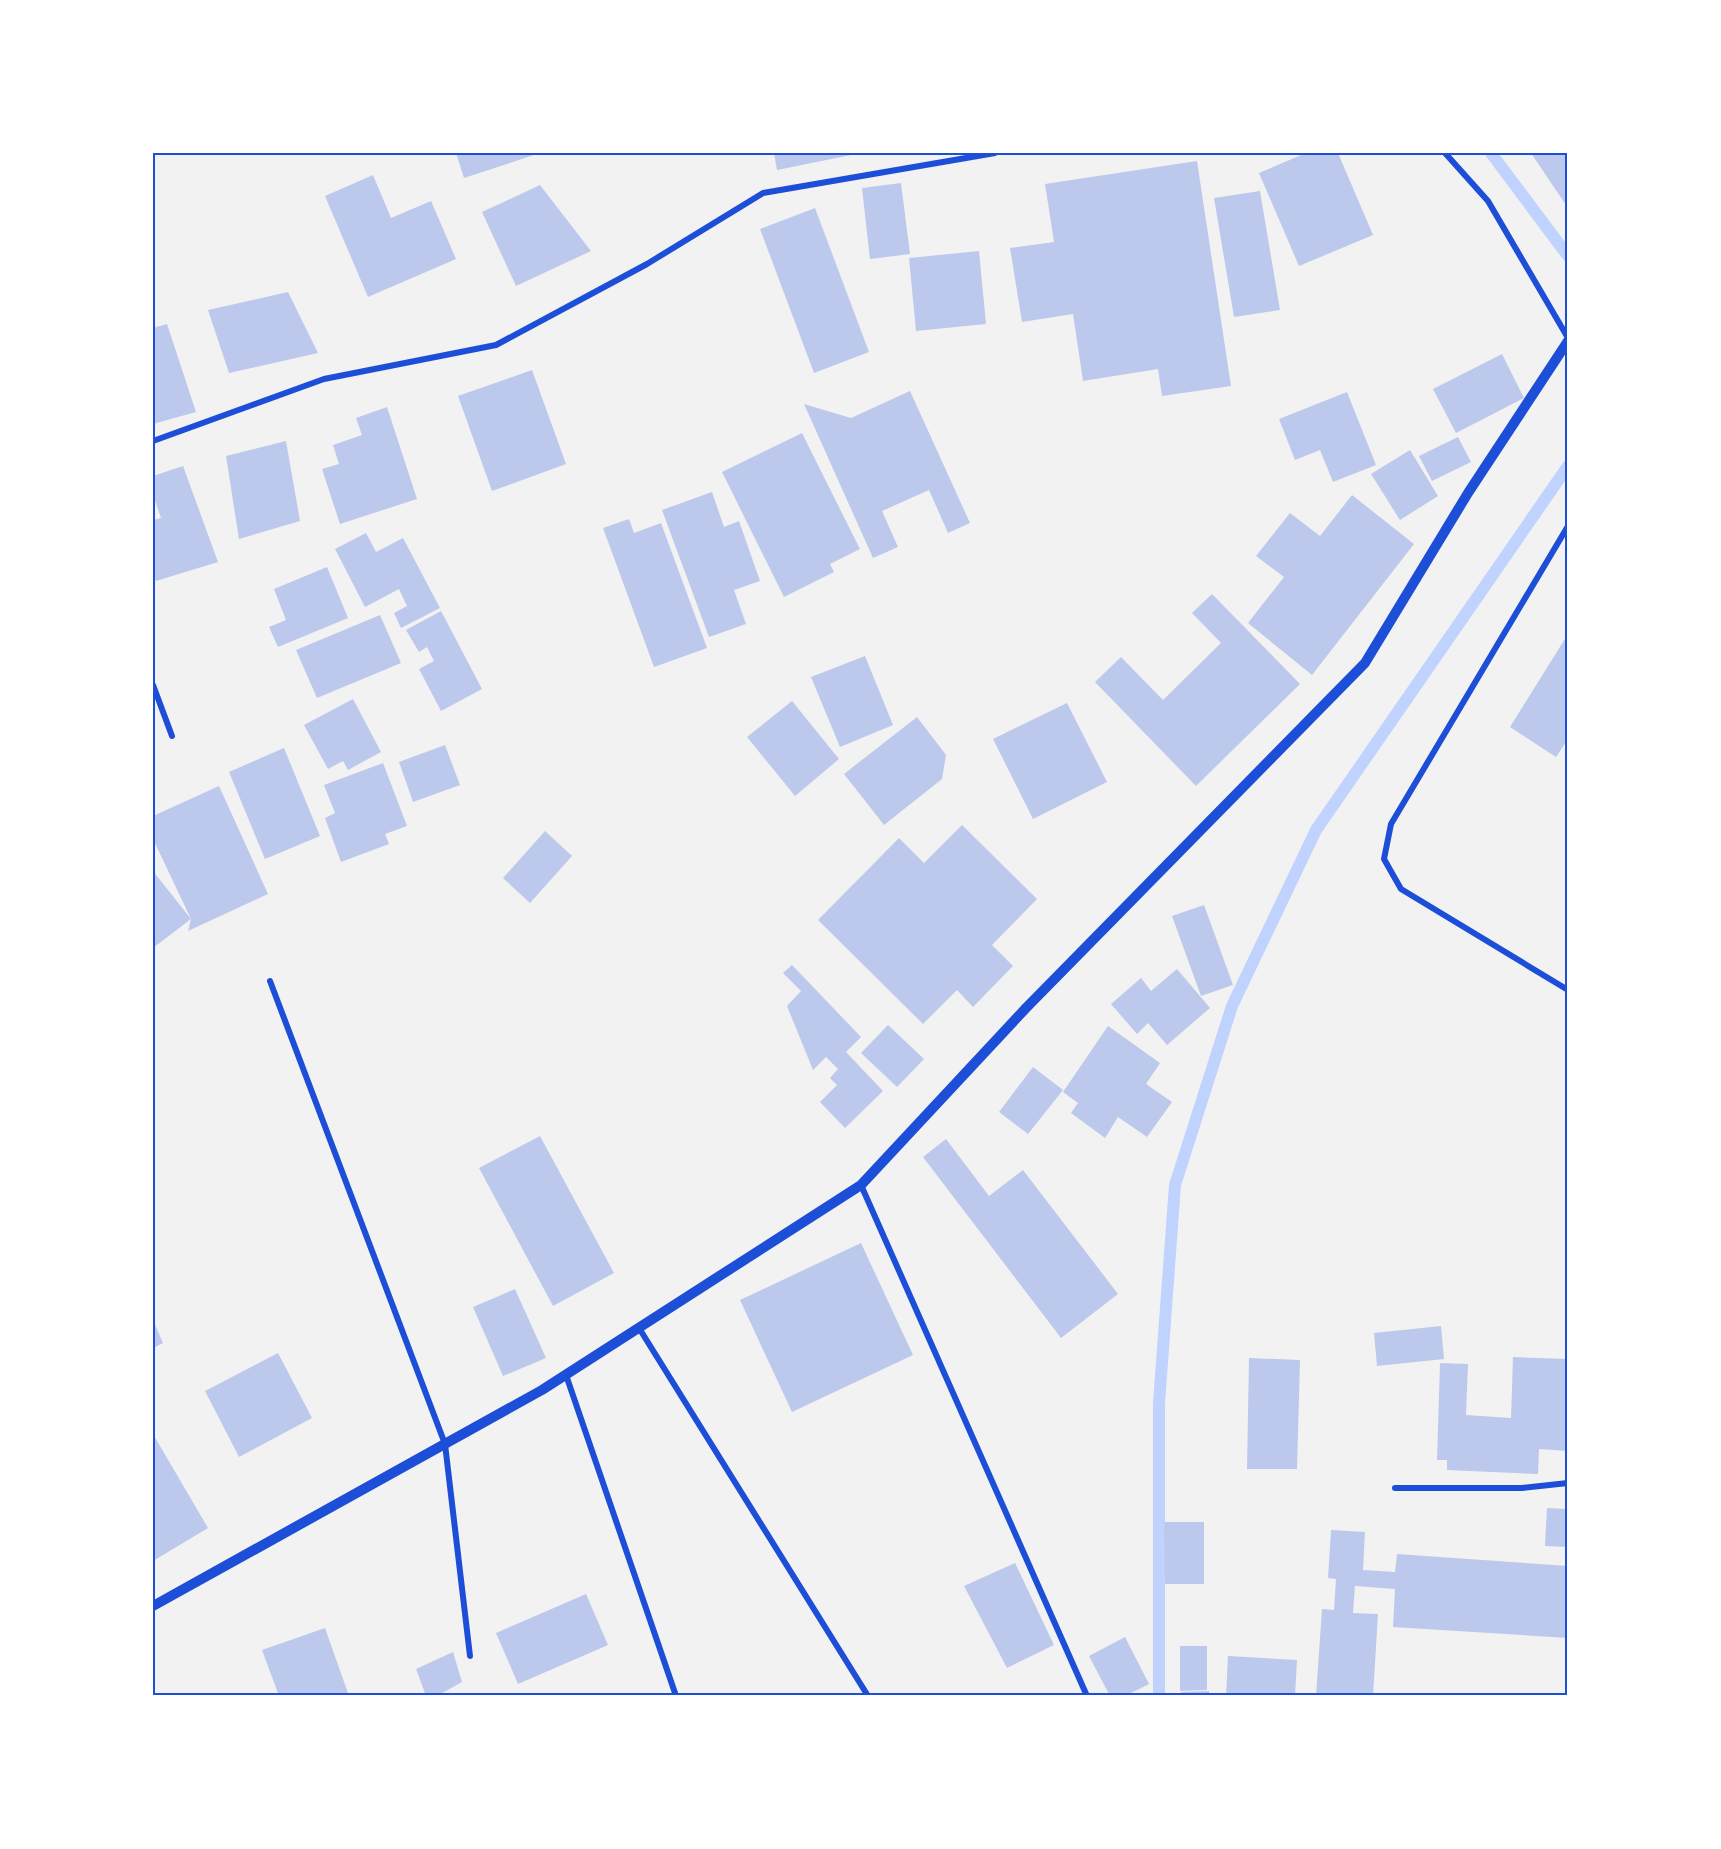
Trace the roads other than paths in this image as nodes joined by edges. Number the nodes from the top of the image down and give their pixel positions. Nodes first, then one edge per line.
1 (995, 153) edge
2 (1445, 153) edge
3 (1568, 340) edge
4 (153, 441) edge
5 (1568, 526) edge
6 (153, 685) edge
7 (172, 736) dead end
8 (270, 981) dead end
9 (1568, 990) edge
10 (861, 1185) junction
11 (639, 1328) junction
12 (566, 1375) junction
13 (445, 1444) junction
14 (1568, 1483) edge
15 (1395, 1488) dead end
16 (153, 1606) edge
17 (471, 1656) dead end
18 (675, 1693) dead end
19 (868, 1696) edge
20 (1087, 1696) edge

1 - 4 street
2 - 3 street
3 - 10 street
5 - 9 street
6 - 7 street
8 - 13 street
10 - 11 street
10 - 20 street
11 - 12 street
11 - 19 street
12 - 13 street
12 - 18 street
13 - 16 street
13 - 17 street
14 - 15 street

